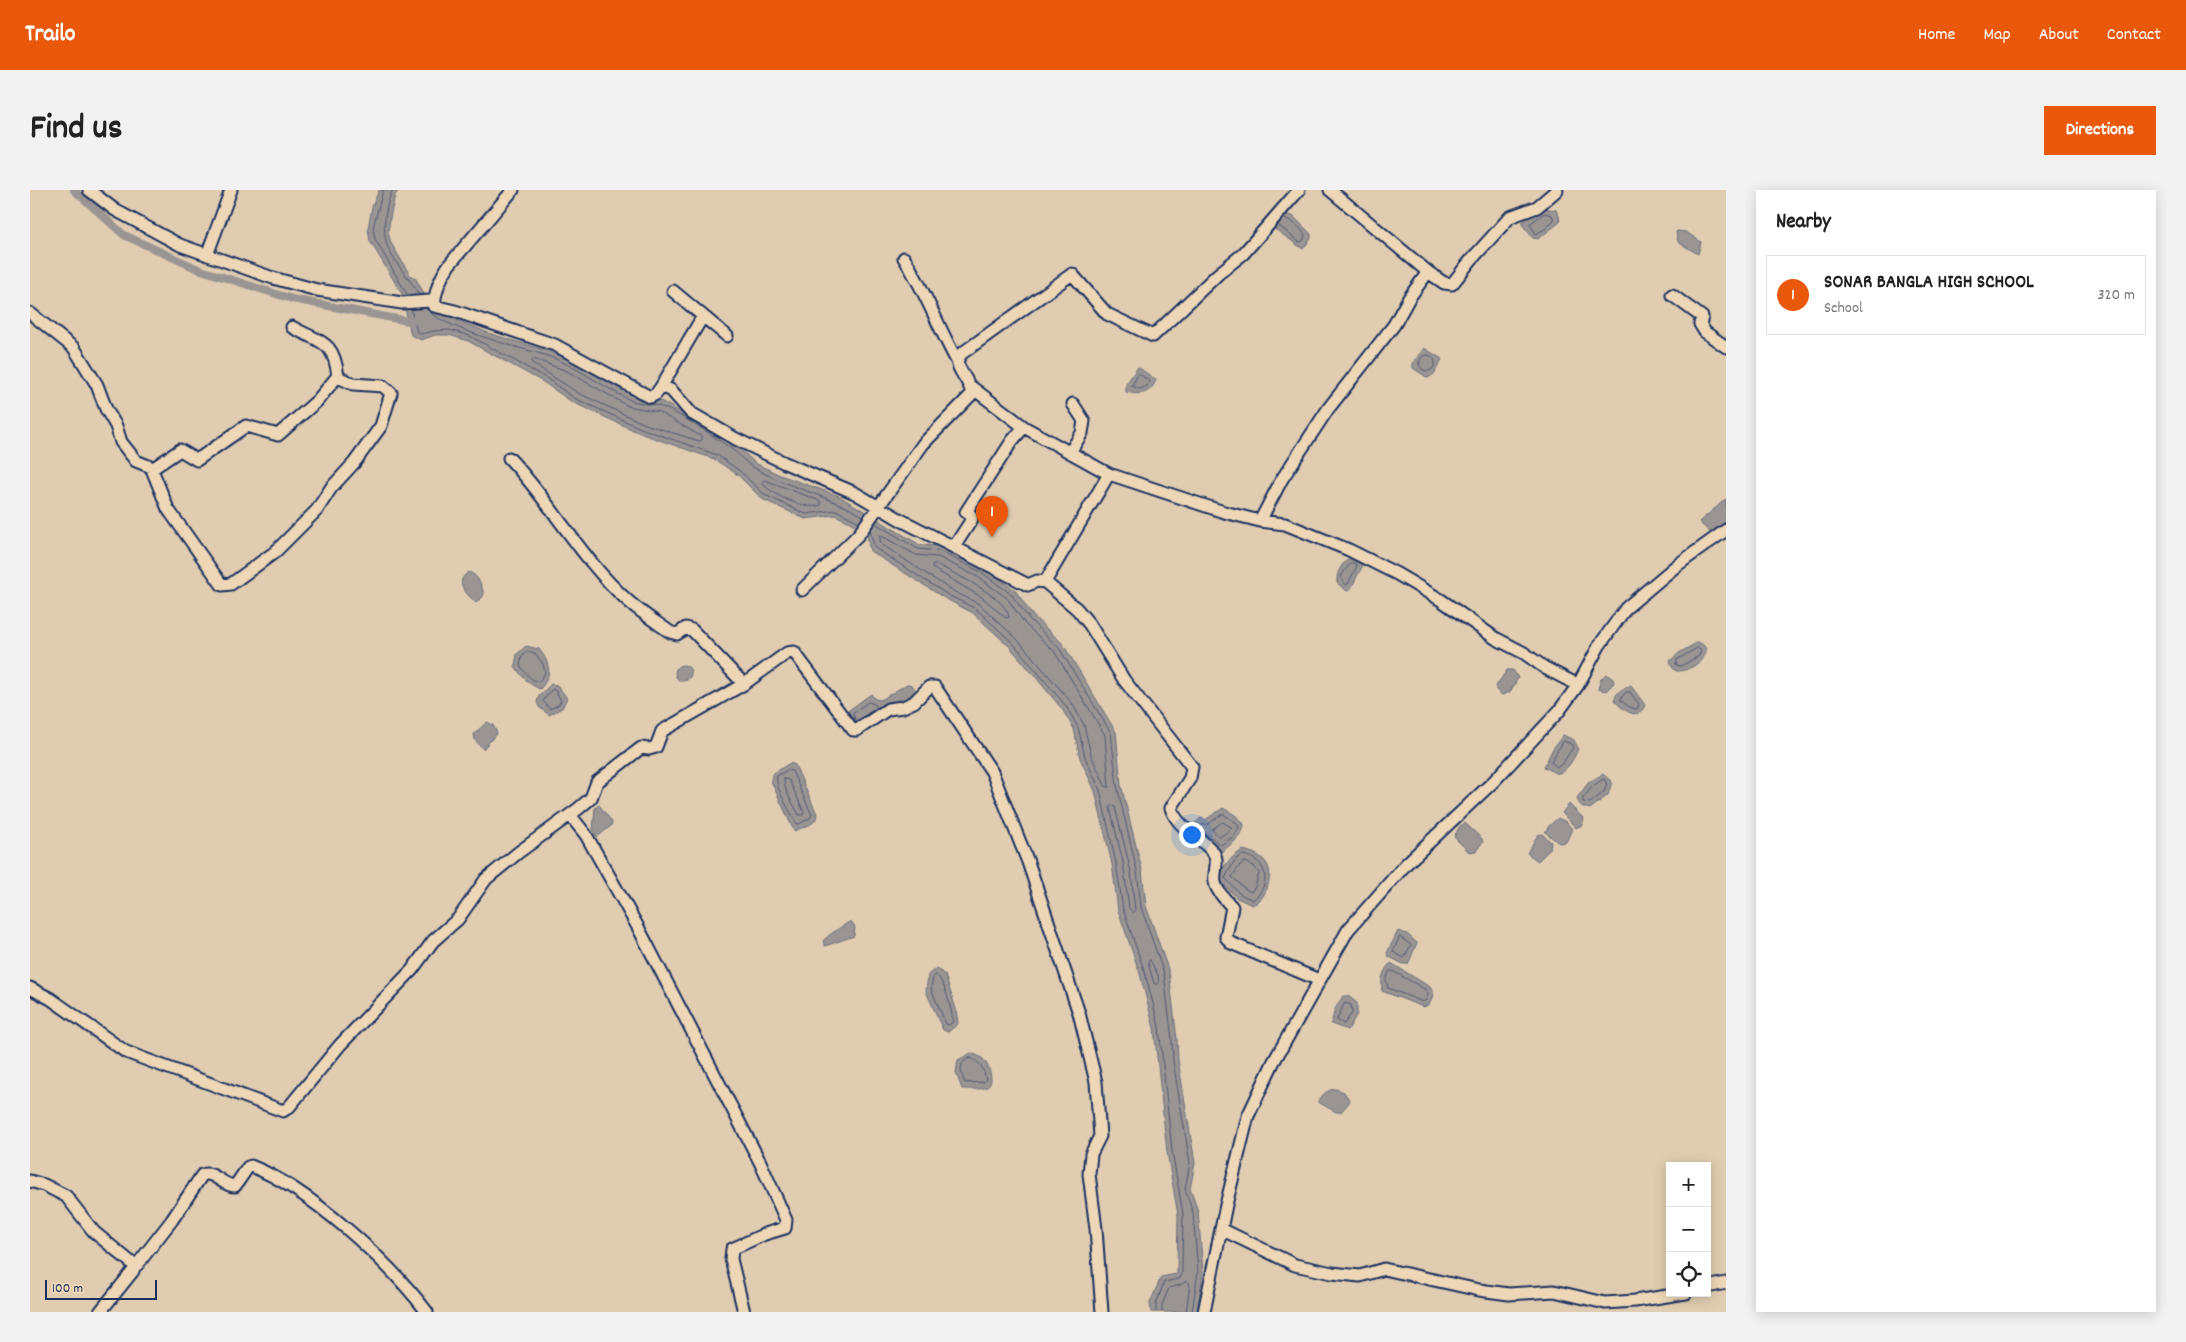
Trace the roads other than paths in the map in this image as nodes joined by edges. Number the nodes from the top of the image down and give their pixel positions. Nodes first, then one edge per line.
1 (89, 190) edge
2 (231, 190) edge
3 (512, 190) edge
4 (1299, 190) edge
5 (1330, 190) edge
6 (1557, 190) edge
7 (207, 255) junction
8 (904, 258) dead end
9 (1428, 272) junction
10 (673, 291) dead end
11 (1672, 295) dead end
12 (432, 303) junction
13 (30, 313) edge
14 (703, 316) junction
15 (292, 327) dead end
16 (727, 336) dead end
17 (1726, 347) edge
18 (957, 361) junction
19 (338, 377) junction
20 (970, 386) junction
21 (661, 387) junction
22 (1073, 404) dead end
23 (1024, 427) junction
24 (1070, 452) junction
25 (509, 458) dead end
26 (152, 469) junction
27 (1110, 474) junction
28 (876, 509) junction
29 (1260, 520) junction
30 (1726, 530) edge
31 (954, 546) junction
32 (1044, 582) junction
33 (802, 590) dead end
34 (744, 684) junction
35 (1578, 685) junction
36 (570, 815) junction
37 (1319, 980) junction
38 (30, 988) edge
39 (30, 1181) edge
40 (1221, 1229) junction
41 (135, 1265) junction
42 (1726, 1283) edge
43 (1711, 1287) edge
44 (1666, 1296) edge
45 (100, 1312) edge
46 (427, 1312) edge
47 (744, 1312) edge
48 (1102, 1312) edge
49 (1204, 1312) edge

1 - 7 street
2 - 7 street
3 - 12 street
4 - 18 street
5 - 9 street
6 - 9 street
7 - 12 street
8 - 18 street
9 - 29 street
10 - 14 street
11 - 17 street
12 - 21 street
13 - 26 street
14 - 16 street
14 - 21 street
15 - 19 street
18 - 20 street
19 - 26 street
19 - 26 street
20 - 23 street
20 - 28 street
21 - 28 street
22 - 24 street
23 - 24 street
23 - 31 street
24 - 27 street
25 - 34 street
27 - 29 street
27 - 32 street
28 - 31 street
28 - 33 street
29 - 35 street
30 - 35 street
31 - 32 street
32 - 37 street
34 - 36 street
34 - 48 street
35 - 37 street
36 - 38 street
36 - 47 street
37 - 40 street
39 - 41 street
40 - 44 street
40 - 49 street
41 - 45 street
41 - 46 street
42 - 43 street

